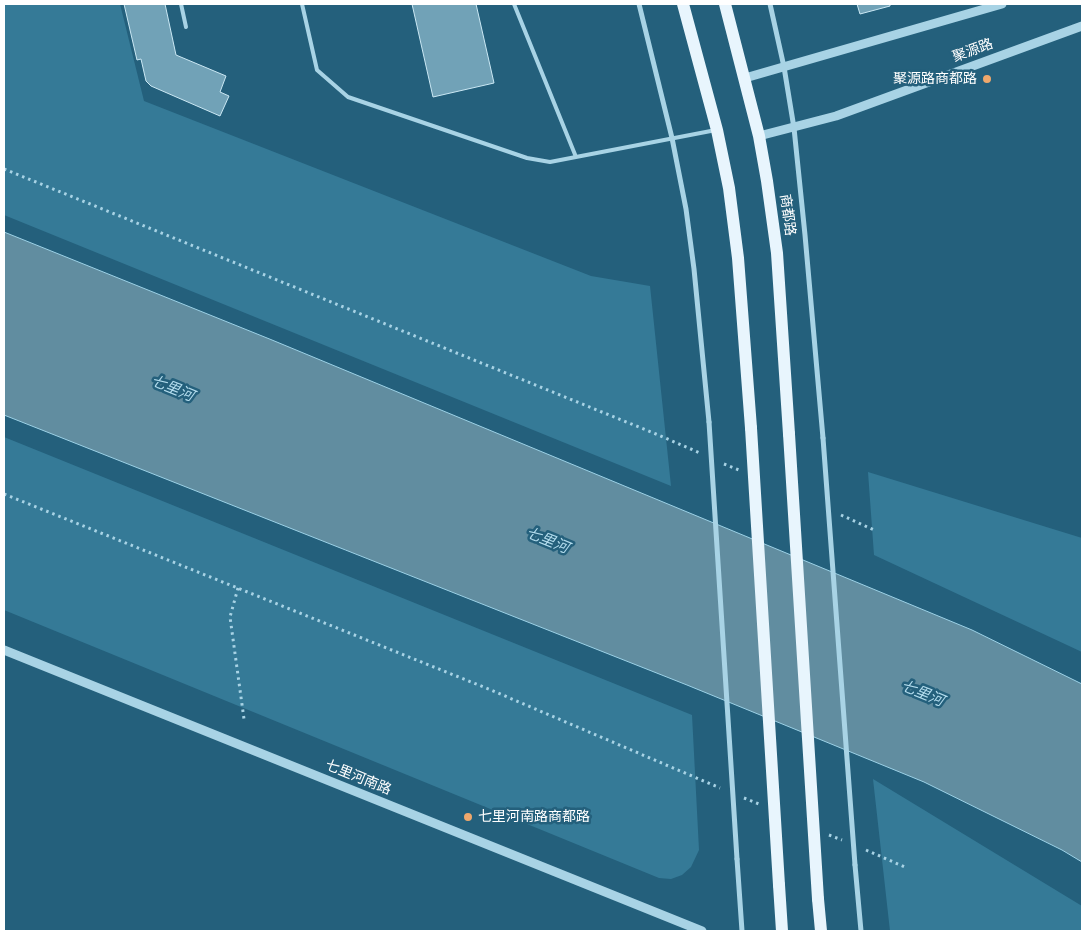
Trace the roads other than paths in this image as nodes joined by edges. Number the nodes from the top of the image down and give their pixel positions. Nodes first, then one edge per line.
1 (181, 4) edge
2 (302, 4) edge
3 (514, 4) edge
4 (639, 4) edge
5 (683, 4) edge
6 (725, 4) edge
7 (770, 4) edge
8 (1002, 4) edge
9 (1082, 26) edge
10 (186, 27) dead end
11 (784, 67) junction
12 (745, 78) junction
13 (794, 128) junction
14 (717, 130) junction
15 (759, 136) junction
16 (672, 138) junction
17 (576, 157) junction
18 (4, 650) edge
19 (702, 931) edge
20 (742, 931) edge
21 (782, 931) edge
22 (821, 931) edge
23 (861, 931) edge

1 - 10 lane
2 - 17 lane
3 - 17 lane
4 - 16 street
5 - 14 main road
6 - 12 main road, 商都路
7 - 11 street
8 - 11 street
9 - 13 street, 聚源路
11 - 12 street
11 - 13 street
12 - 15 main road, 商都路
13 - 15 street, 聚源路
13 - 23 street, bridge
14 - 16 lane
14 - 21 main road, bridge
15 - 22 main road, 商都路, bridge
16 - 17 lane
16 - 20 street, bridge
18 - 19 street, 七里河南路

